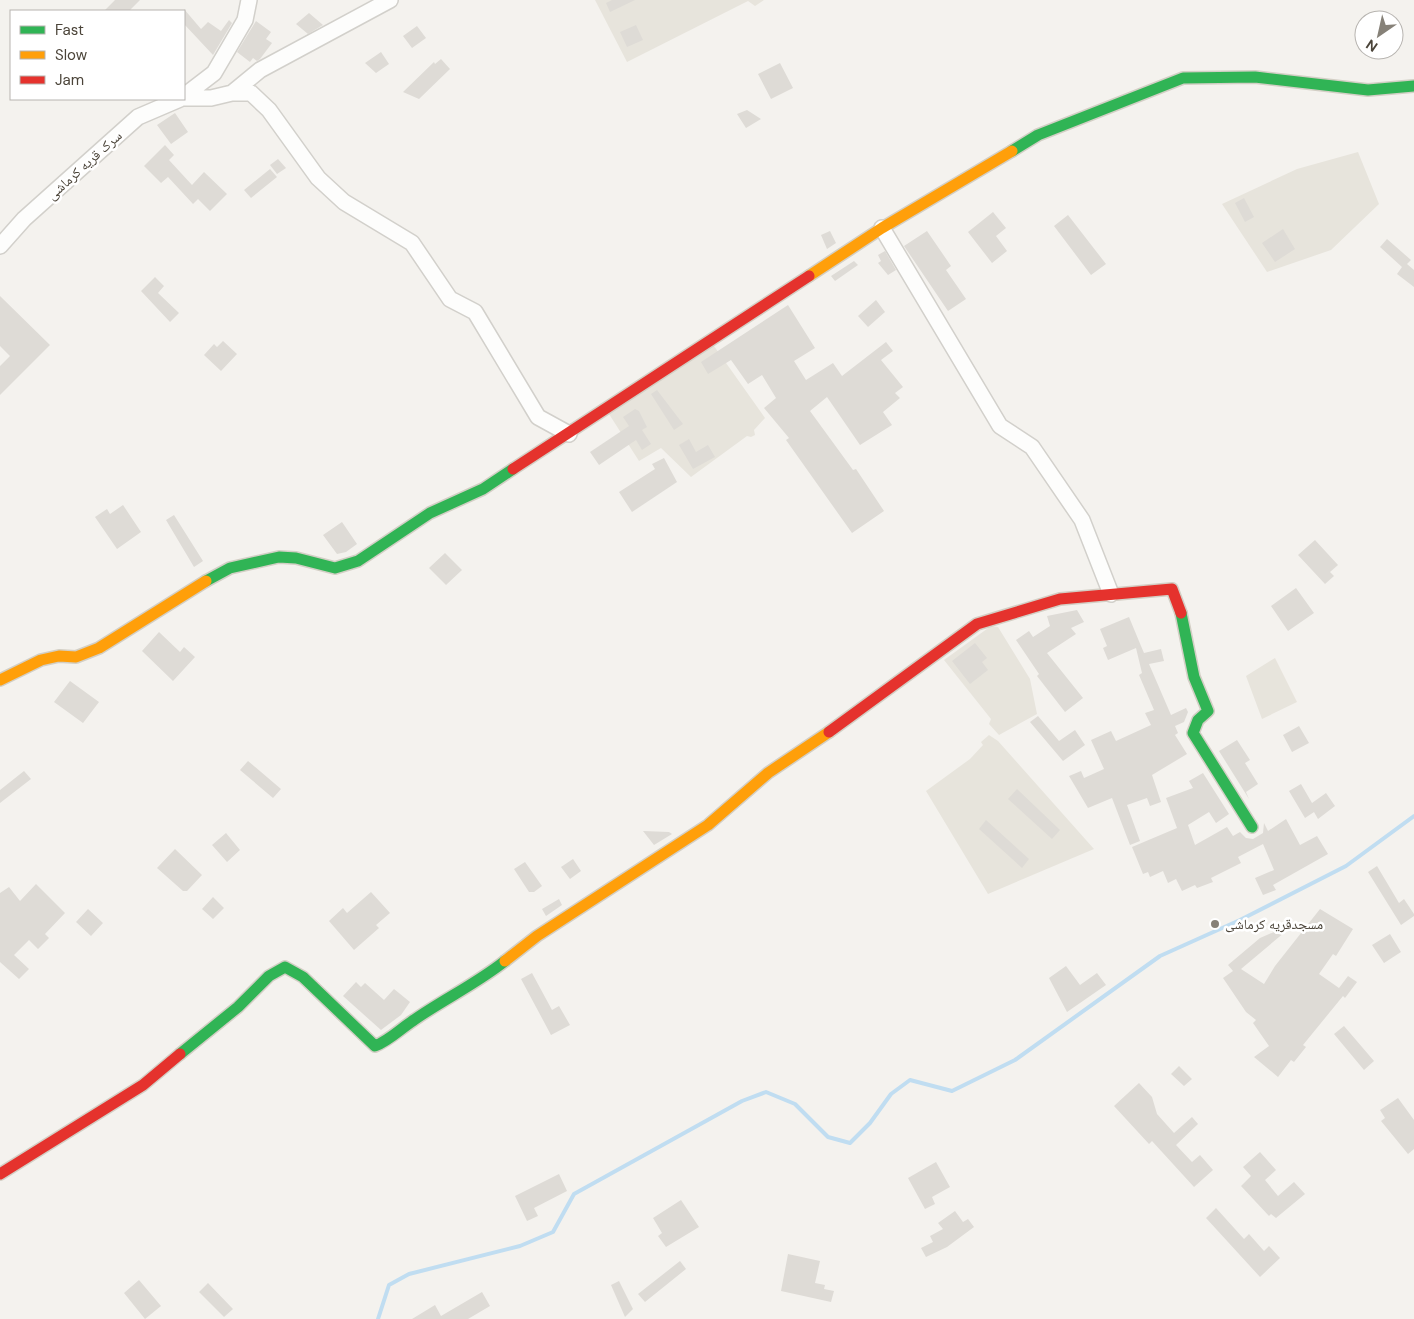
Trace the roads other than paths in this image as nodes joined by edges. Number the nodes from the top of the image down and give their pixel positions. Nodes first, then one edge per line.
1 (249, 0) edge
2 (390, 0) edge
3 (1414, 86) edge
4 (232, 94) junction
5 (185, 96) edge
6 (185, 97) edge
7 (178, 100) edge
8 (882, 228) junction
9 (0, 246) edge
10 (569, 434) junction
11 (1111, 594) junction
12 (0, 680) edge
13 (1252, 827) dead end
14 (0, 1174) edge

1 - 5 street
2 - 4 street
3 - 8 street
4 - 6 street
4 - 10 street
7 - 9 street, سرک قریه کرماشی
8 - 10 street
8 - 11 street
10 - 12 street
11 - 13 street
11 - 14 street

